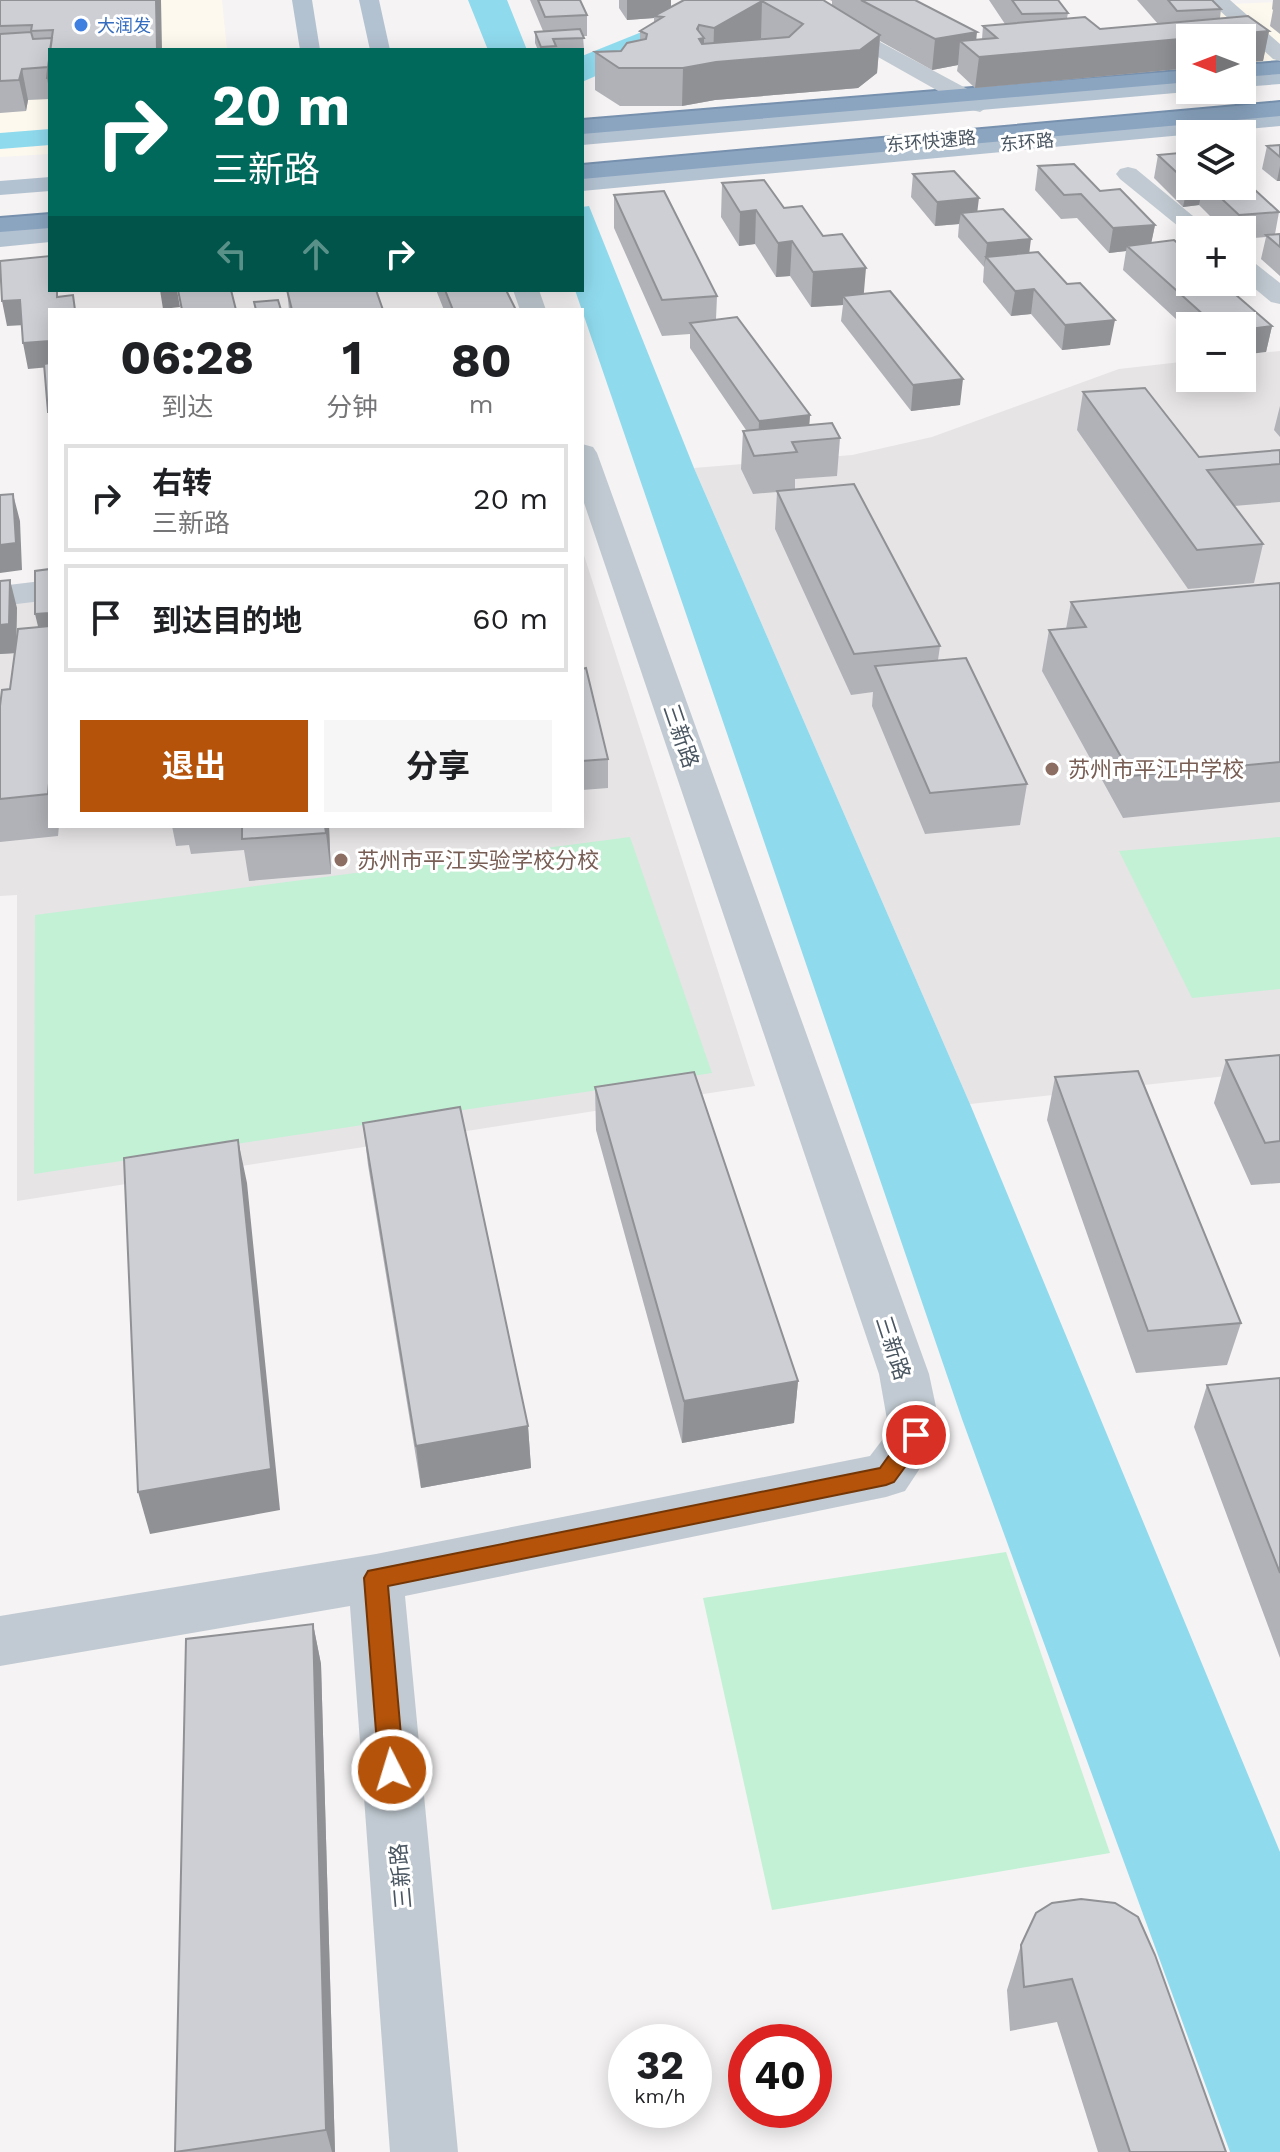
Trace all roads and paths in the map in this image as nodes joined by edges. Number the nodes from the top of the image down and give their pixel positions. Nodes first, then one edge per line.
1 (302, 0) edge
2 (369, 0) edge
3 (787, 0) edge
4 (1218, 0) edge
5 (310, 48) edge
6 (380, 48) edge
7 (1280, 55) edge
8 (1280, 68) edge
9 (1256, 70) edge
10 (1176, 78) edge
11 (1280, 78) edge
12 (1256, 80) edge
13 (1176, 87) edge
14 (1280, 88) edge
15 (970, 100) junction
16 (1280, 109) edge
17 (1280, 119) edge
18 (584, 127) edge
19 (584, 138) edge
20 (584, 151) edge
21 (584, 172) edge
22 (1128, 174) dead end
23 (48, 184) edge
24 (584, 184) edge
25 (0, 188) edge
26 (48, 199) edge
27 (0, 203) edge
28 (1180, 216) edge
29 (48, 221) edge
30 (0, 225) edge
31 (48, 234) edge
32 (0, 239) edge
33 (1256, 276) edge
34 (1280, 296) edge
35 (584, 465) edge
36 (593, 519) edge
37 (48, 590) edge
38 (0, 596) edge
39 (376, 1578) junction
40 (0, 1641) edge
41 (424, 2152) edge

1 - 5 main road
2 - 6 main road
3 - 15 street
4 - 7 street
8 - 9 highway
10 - 15 highway
11 - 12 main road
13 - 15 main road, 东环路
14 - 20 highway, 东环快速路
15 - 18 highway
15 - 19 main road, 东环路
16 - 21 highway, 东环快速路
17 - 24 main road, 东环路
22 - 28 street
23 - 25 main road
26 - 27 highway
29 - 30 highway
31 - 32 main road
33 - 34 street
35 - 36 street, 三新路
36 - 39 street, 三新路
37 - 38 street
39 - 40 street
39 - 41 street, 三新路

